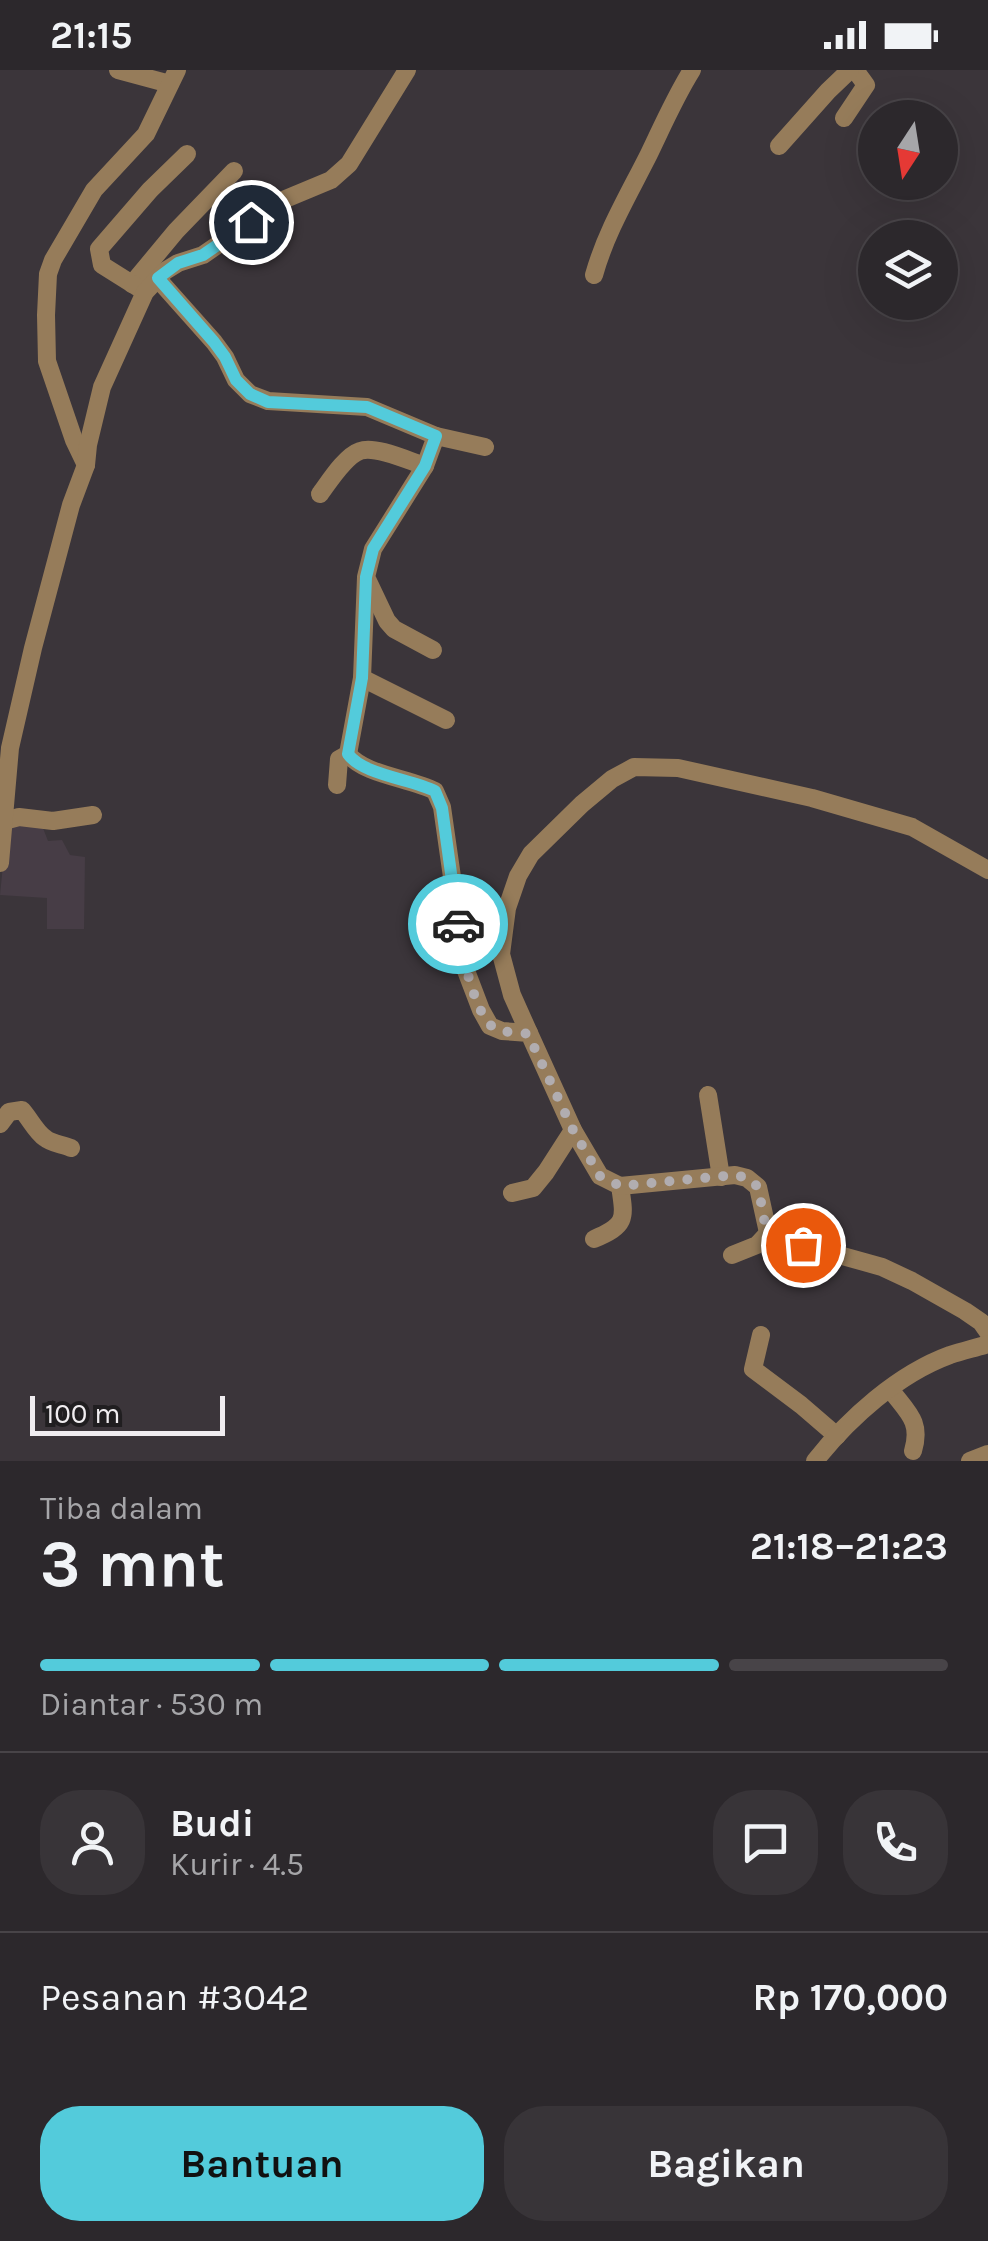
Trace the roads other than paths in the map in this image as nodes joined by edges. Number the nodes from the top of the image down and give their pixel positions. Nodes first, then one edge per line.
1 (118, 70) edge
2 (406, 70) edge
3 (692, 70) edge
4 (853, 70) edge
5 (174, 77) edge
6 (844, 118) dead end
7 (779, 146) dead end
8 (187, 154) dead end
9 (234, 170) dead end
10 (594, 275) dead end
11 (145, 284) junction
12 (436, 436) junction
13 (485, 448) dead end
14 (86, 465) junction
15 (425, 466) junction
16 (320, 494) dead end
17 (366, 577) junction
18 (433, 650) dead end
19 (362, 678) junction
20 (446, 720) dead end
21 (0, 721) edge
22 (10, 748) junction
23 (348, 754) junction
24 (337, 785) dead end
25 (92, 816) dead end
26 (4, 822) junction
27 (0, 863) edge
28 (988, 870) edge
29 (528, 1034) junction
30 (708, 1095) dead end
31 (3, 1113) edge
32 (573, 1130) junction
33 (70, 1148) dead end
34 (721, 1177) junction
35 (620, 1186) junction
36 (512, 1193) dead end
37 (769, 1232) junction
38 (594, 1239) dead end
39 (732, 1256) dead end
40 (988, 1332) edge
41 (762, 1335) dead end
42 (988, 1344) edge
43 (890, 1389) junction
44 (837, 1436) junction
45 (913, 1451) dead end
46 (988, 1454) edge
47 (815, 1461) edge
48 (970, 1461) edge

1 - 5 street
2 - 11 street
3 - 10 street
4 - 6 street
4 - 7 street
5 - 14 street
8 - 11 street
9 - 11 street
11 - 12 street
11 - 14 street
12 - 13 street
12 - 15 street
14 - 22 street
15 - 16 street
15 - 17 street
17 - 18 street
17 - 19 street
19 - 20 street
19 - 23 street
21 - 22 street
22 - 26 street
23 - 24 street
23 - 29 street
25 - 26 street
26 - 27 street
28 - 29 street
29 - 32 street
30 - 34 street
31 - 33 street
32 - 35 street
32 - 36 street
34 - 35 street
34 - 37 street
35 - 38 street
37 - 39 street
37 - 40 street
41 - 44 street
42 - 43 street
43 - 44 street
43 - 45 street
44 - 47 street
46 - 48 street

